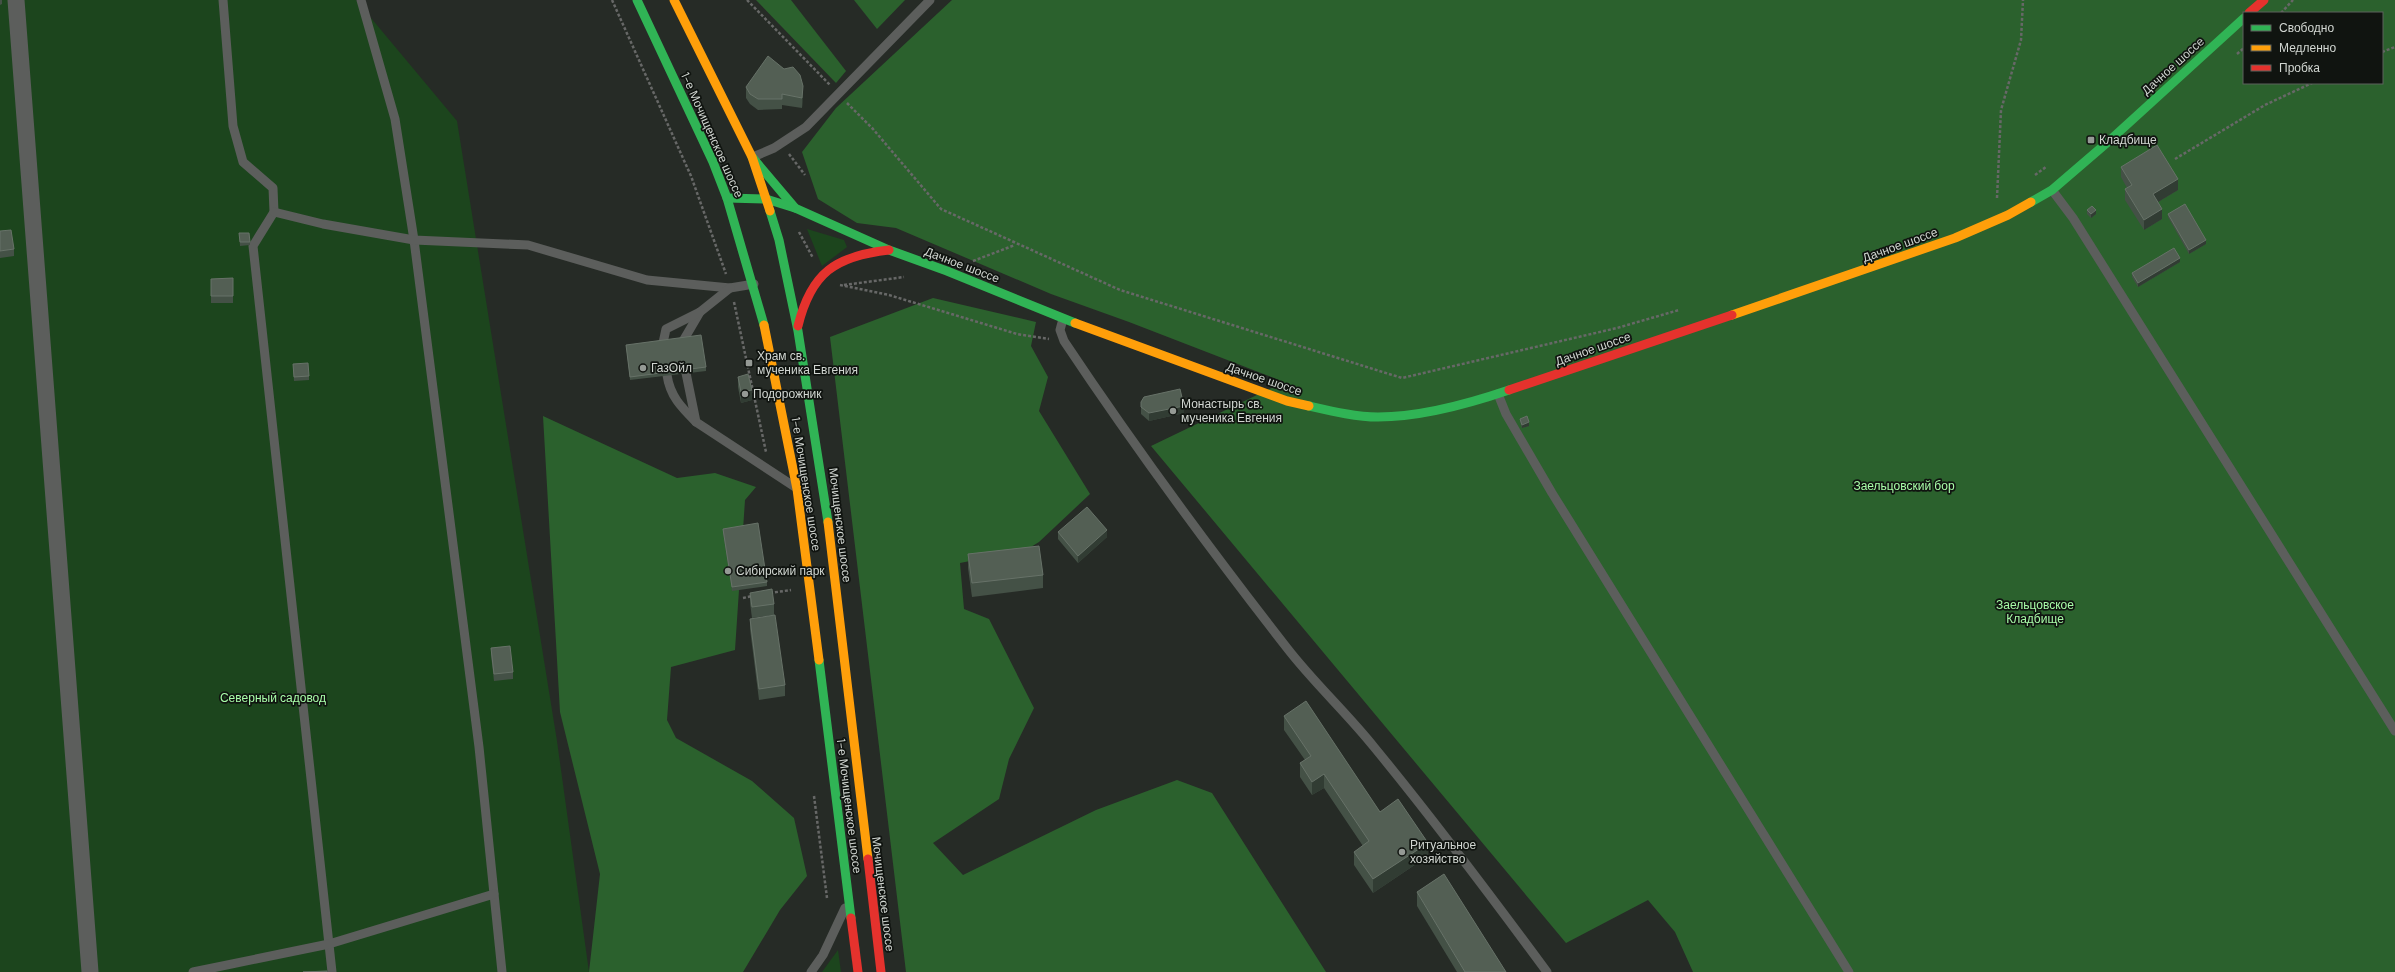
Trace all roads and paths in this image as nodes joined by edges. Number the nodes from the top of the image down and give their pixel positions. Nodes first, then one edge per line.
1 (16, 0) edge
2 (223, 0) edge
3 (361, 0) edge
4 (612, 0) edge
5 (637, 0) edge
6 (674, 0) edge
7 (747, 0) edge
8 (930, 0) edge
9 (2023, 0) edge
10 (2264, 0) edge
11 (2293, 0) edge
12 (2250, 12) edge
13 (2282, 12) edge
14 (2243, 19) edge
15 (2395, 47) edge
16 (2383, 52) edge
17 (2310, 84) edge
18 (840, 95) junction
19 (782, 144) junction
20 (752, 157) junction
21 (2175, 159) dead end
22 (2047, 166) dead end
23 (805, 175) dead end
24 (2034, 176) dead end
25 (2052, 190) junction
26 (2003, 196) dead end
27 (727, 198) junction
28 (766, 199) junction
29 (795, 208) junction
30 (274, 212) junction
31 (800, 236) dead end
32 (414, 240) junction
33 (889, 250) junction
34 (823, 274) junction
35 (754, 284) junction
36 (730, 288) junction
37 (1683, 309) dead end
38 (700, 312) junction
39 (1063, 319) junction
40 (798, 331) junction
41 (683, 341) edge
42 (1064, 341) junction
43 (663, 343) edge
44 (686, 373) edge
45 (667, 376) edge
46 (1498, 394) junction
47 (696, 422) junction
48 (798, 489) junction
49 (794, 590) dead end
50 (764, 594) edge
51 (757, 595) edge
52 (743, 598) dead end
53 (2395, 731) edge
54 (494, 894) junction
55 (849, 901) junction
56 (330, 944) junction
57 (90, 972) edge
58 (193, 972) edge
59 (332, 972) edge
60 (502, 972) edge
61 (811, 972) edge
62 (858, 972) edge
63 (881, 972) edge
64 (1547, 972) edge
65 (1849, 972) edge

1 - 57 street
2 - 30 lane
3 - 32 lane
4 - 36 path
5 - 27 main road, 1-е Мочищенское шоссе
6 - 20 main road, 1-е Мочищенское шоссе
7 - 18 path
8 - 18 lane
9 - 26 path
10 - 12 main road
11 - 13 path
14 - 25 main road, Дачное шоссе
15 - 16 path
17 - 21 path
18 - 19 lane
18 - 37 path
19 - 20 lane
19 - 23 path
20 - 28 main road, Мочищенское шоссе
20 - 29 main road
22 - 24 path
25 - 46 main road, Дачное шоссе
25 - 53 lane
27 - 28 main road, Дачное шоссе
27 - 35 main road, 1-е Мочищенское шоссе
28 - 29 main road, Дачное шоссе
28 - 40 main road, Мочищенское шоссе
29 - 33 main road, Дачное шоссе
30 - 32 lane
30 - 56 lane
31 - 34 path
32 - 36 lane
32 - 54 lane
33 - 34 main road
33 - 39 main road, Дачное шоссе
34 - 40 main road
34 - 42 path
35 - 36 lane
35 - 48 main road, 1-е Мочищенское шоссе
36 - 38 lane
38 - 41 lane
38 - 43 lane
39 - 42 lane
39 - 46 main road, Дачное шоссе
40 - 63 main road, Мочищенское шоссе
42 - 64 lane
44 - 47 lane
45 - 47 lane
46 - 65 lane
47 - 48 lane
48 - 55 main road, 1-е Мочищенское шоссе
49 - 50 path
51 - 52 path
54 - 56 lane
54 - 60 lane
55 - 61 lane
55 - 62 main road, 1-е Мочищенское шоссе
56 - 58 lane
56 - 59 lane

